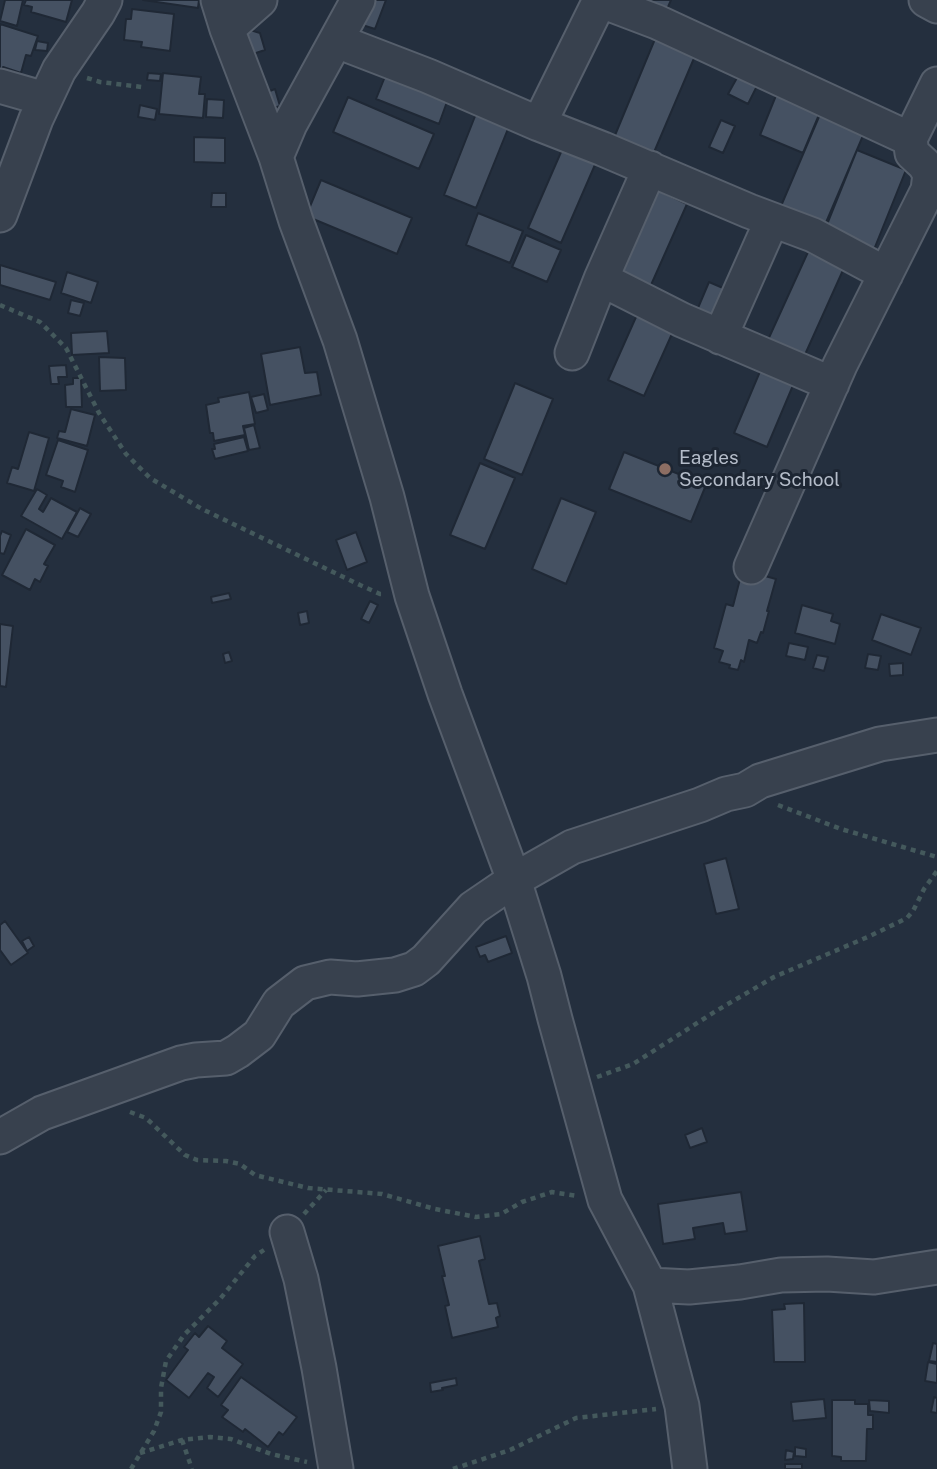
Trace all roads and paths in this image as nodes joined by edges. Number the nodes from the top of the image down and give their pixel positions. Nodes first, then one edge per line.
1 (105, 0) edge
2 (260, 0) edge
3 (600, 0) edge
4 (926, 0) edge
5 (352, 1) edge
6 (937, 6) edge
7 (223, 15) edge
8 (337, 41) junction
9 (937, 84) edge
10 (52, 85) junction
11 (0, 86) edge
12 (142, 87) dead end
13 (539, 124) junction
14 (910, 139) junction
15 (276, 157) junction
16 (650, 168) junction
17 (0, 215) edge
18 (772, 220) junction
19 (886, 274) junction
20 (601, 279) junction
21 (0, 305) edge
22 (720, 337) junction
23 (572, 353) dead end
24 (832, 384) junction
25 (751, 567) dead end
26 (412, 596) junction
27 (937, 735) edge
28 (768, 803) dead end
29 (937, 857) edge
30 (937, 871) edge
31 (514, 880) junction
32 (572, 1084) junction
33 (129, 1112) dead end
34 (0, 1137) edge
35 (326, 1190) junction
36 (605, 1200) junction
37 (287, 1232) junction
38 (937, 1267) edge
39 (650, 1285) junction
40 (682, 1406) junction
41 (182, 1440) junction
42 (141, 1453) junction
43 (336, 1468) edge
44 (131, 1469) edge
45 (192, 1469) edge
46 (453, 1469) edge
47 (690, 1469) edge

1 - 10 street
2 - 7 street
3 - 13 street
3 - 14 street
4 - 6 street
5 - 8 street
7 - 15 street
8 - 13 street
8 - 15 street
9 - 14 street
10 - 11 street
10 - 12 path
10 - 17 street
13 - 16 street
14 - 19 street
15 - 26 street
16 - 18 street
16 - 20 street
18 - 19 street
18 - 22 street
19 - 24 street
20 - 22 street
20 - 23 street
21 - 26 path
22 - 24 street
24 - 25 street
26 - 31 street
27 - 31 street
28 - 29 path
30 - 32 path
31 - 32 street
31 - 34 street
32 - 36 street
33 - 35 path
35 - 36 path
35 - 37 path
36 - 39 street
37 - 42 path
37 - 43 street
38 - 39 street
39 - 40 street
40 - 46 path
40 - 47 street
41 - 42 path
41 - 43 path
41 - 45 path
42 - 44 path

